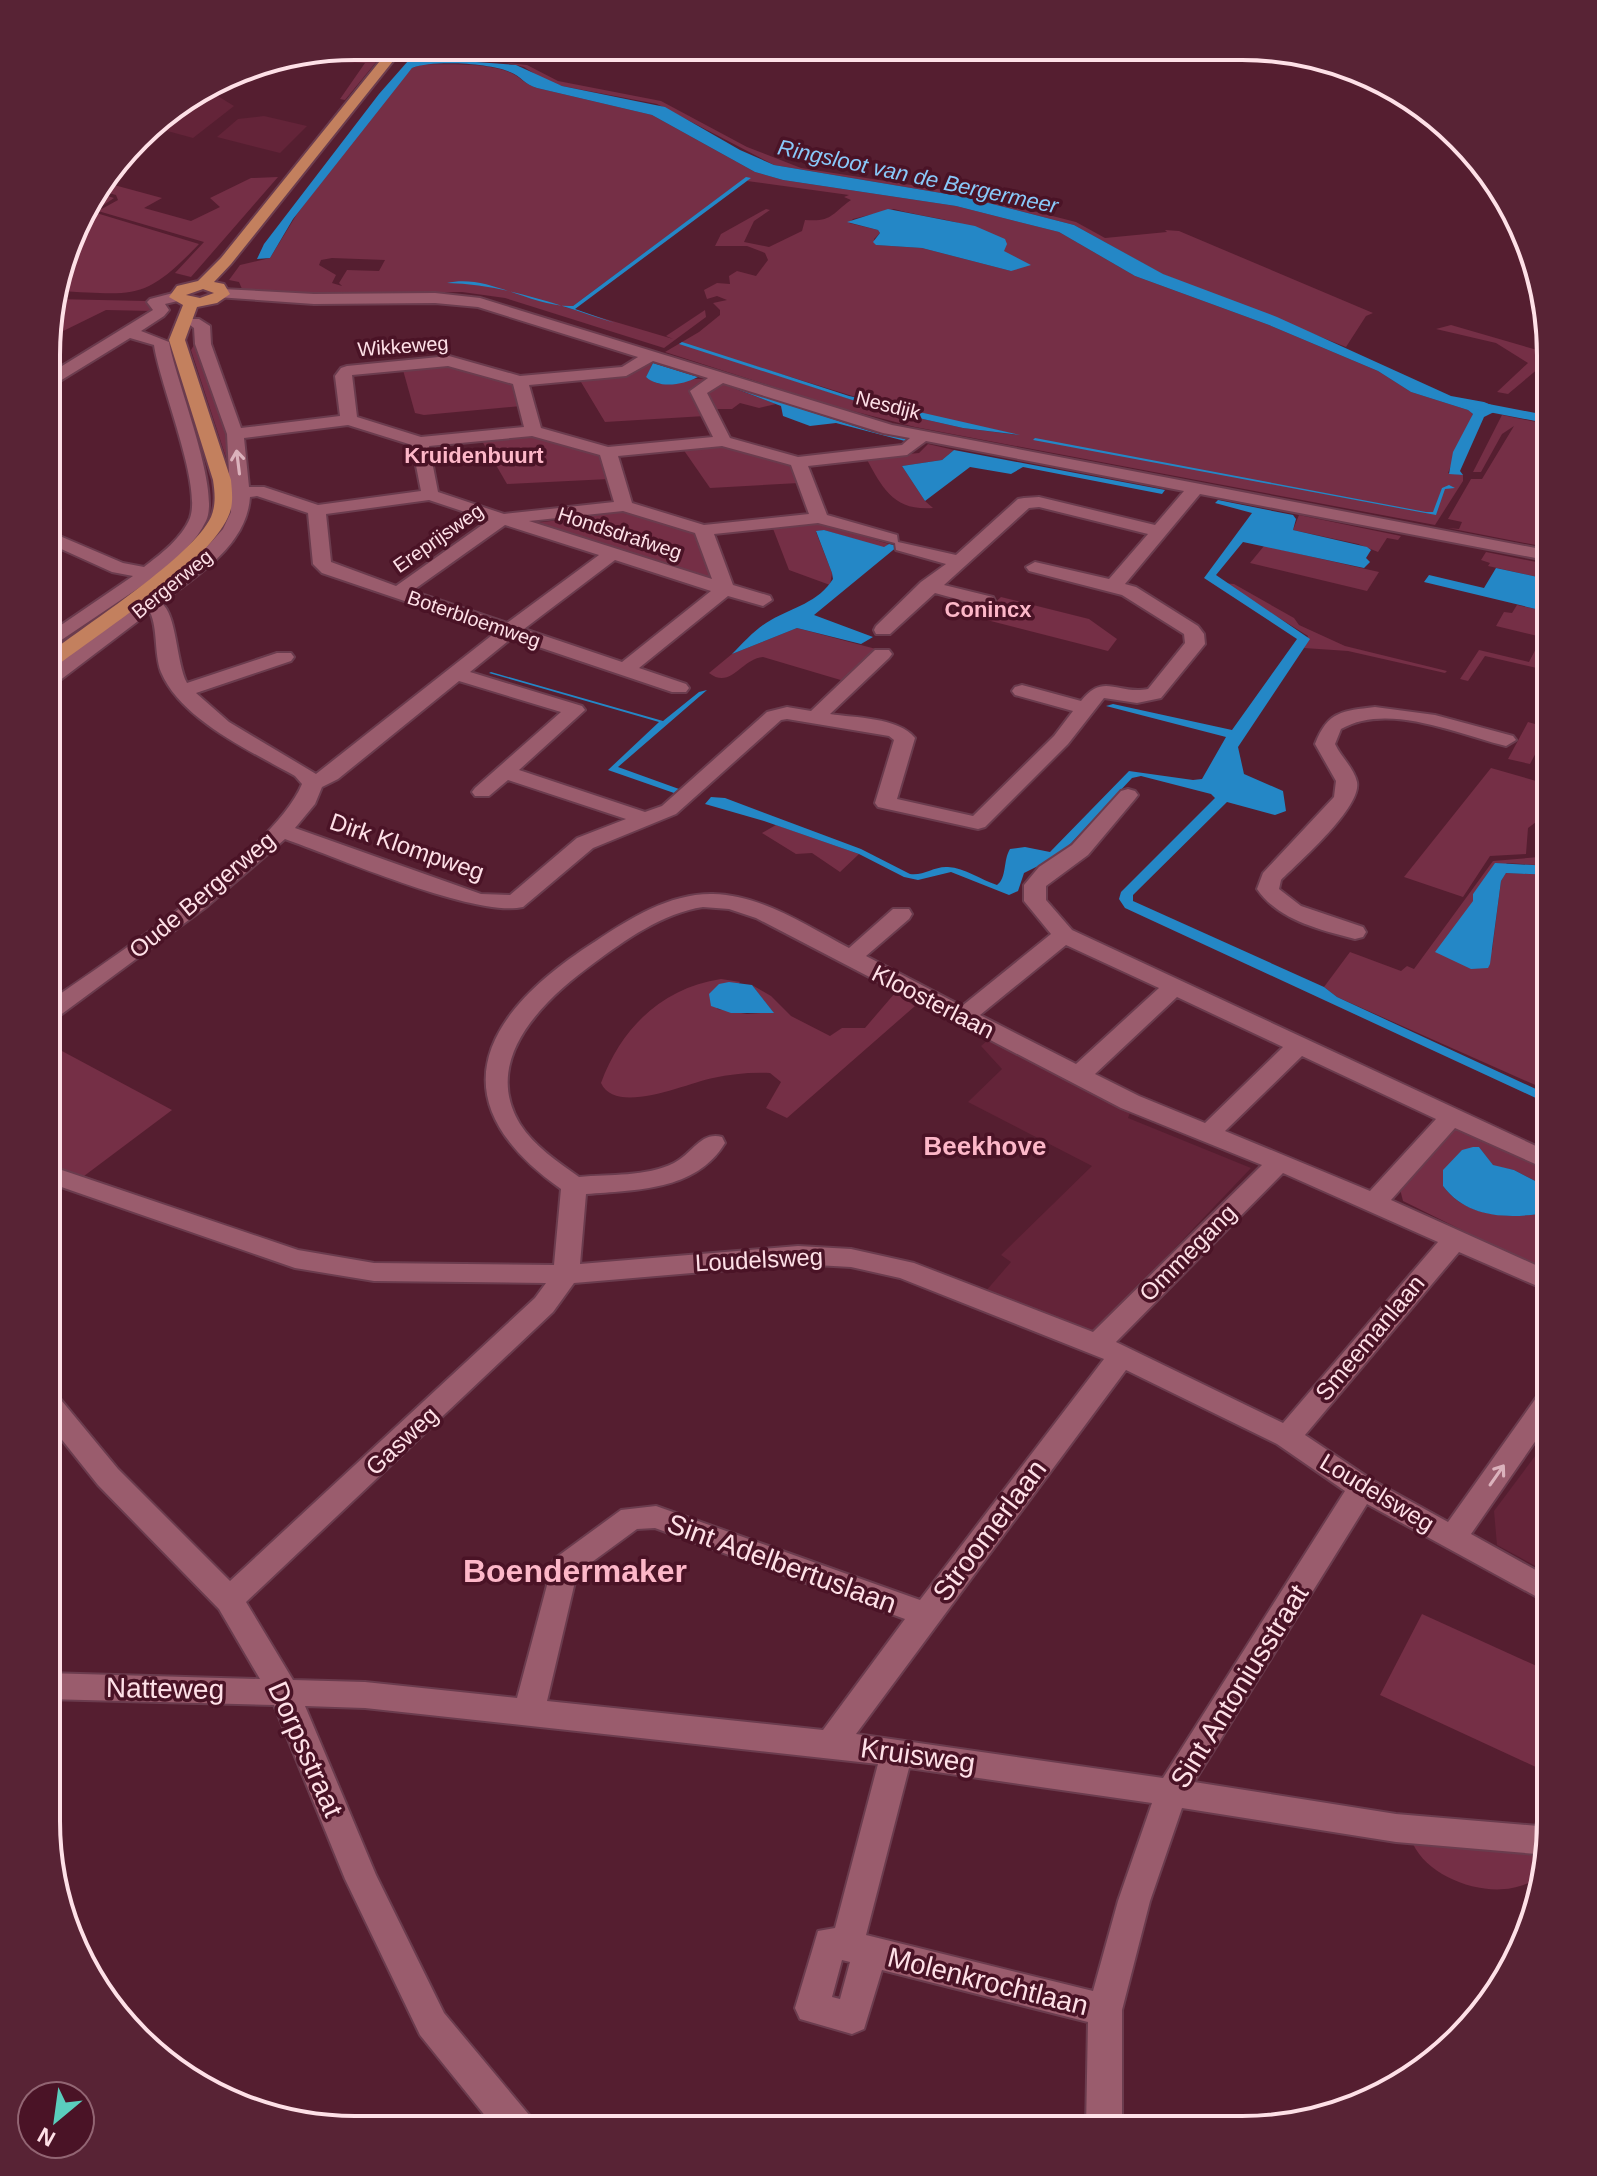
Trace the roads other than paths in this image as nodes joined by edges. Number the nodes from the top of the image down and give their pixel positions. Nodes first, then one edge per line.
1 (388, 60) edge
2 (213, 288) junction
3 (190, 301) junction
4 (194, 322) junction
5 (128, 332) junction
6 (183, 355) junction
7 (650, 356) junction
8 (60, 374) edge
9 (720, 378) junction
10 (520, 381) junction
11 (349, 420) junction
12 (533, 431) junction
13 (235, 434) junction
14 (922, 436) junction
15 (723, 441) junction
16 (420, 442) junction
17 (608, 452) junction
18 (798, 462) junction
19 (1196, 488) junction
20 (241, 493) junction
21 (430, 495) junction
22 (624, 506) junction
23 (317, 510) junction
24 (819, 518) junction
25 (503, 519) junction
26 (703, 530) junction
27 (1158, 531) junction
28 (60, 541) edge
29 (1537, 553) edge
30 (612, 554) junction
31 (957, 561) junction
32 (1035, 567) dead end
33 (928, 586) junction
34 (1113, 586) junction
35 (725, 589) junction
36 (145, 591) junction
37 (398, 593) junction
38 (763, 600) dead end
39 (986, 601) dead end
40 (883, 630) dead end
41 (509, 631) junction
42 (60, 644) edge
43 (60, 647) edge
44 (882, 654) dead end
45 (284, 657) dead end
46 (60, 669) edge
47 (624, 670) junction
48 (457, 674) junction
49 (679, 688) dead end
50 (182, 691) junction
51 (1022, 691) dead end
52 (1085, 708) junction
53 (816, 717) junction
54 (1506, 740) dead end
55 (506, 772) junction
56 (313, 783) junction
57 (482, 792) dead end
58 (1128, 795) dead end
59 (646, 819) junction
60 (280, 830) junction
61 (901, 914) dead end
62 (1355, 932) dead end
63 (1064, 935) junction
64 (849, 959) junction
65 (1172, 989) junction
66 (60, 1005) edge
67 (963, 1017) junction
68 (1298, 1046) junction
69 (1079, 1075) junction
70 (1451, 1117) junction
71 (1207, 1135) junction
72 (713, 1143) dead end
73 (1537, 1157) edge
74 (1279, 1162) junction
75 (60, 1177) edge
76 (574, 1186) junction
77 (1374, 1203) junction
78 (1454, 1240) junction
79 (566, 1274) junction
80 (1537, 1277) edge
81 (1109, 1351) junction
82 (60, 1418) edge
83 (1537, 1418) edge
84 (1287, 1437) junction
85 (1362, 1488) junction
86 (1452, 1539) junction
87 (1537, 1585) edge
88 (229, 1600) junction
89 (926, 1614) junction
90 (60, 1686) edge
91 (283, 1691) junction
92 (529, 1713) junction
93 (831, 1744) junction
94 (897, 1752) junction
95 (1171, 1792) junction
96 (1536, 1840) edge
97 (1105, 2010) junction
98 (507, 2116) edge
99 (1104, 2116) edge

1 - 2 main road
2 - 3 main road
2 - 3 main road
2 - 7 street, Nesdijk
3 - 4 main road
3 - 5 street
3 - 6 main road, Bergerweg
4 - 6 main road
4 - 13 street, Bergerweg
5 - 8 street
5 - 36 street, Bergerweg
6 - 36 main road, Bergerweg
7 - 9 street, Nesdijk
7 - 10 street, Wikkeweg
9 - 14 street, Nesdijk
9 - 15 street
10 - 11 street, Wikkeweg
10 - 12 street
11 - 13 street
11 - 16 street
12 - 16 street
12 - 17 street
20 -> 13 street, Bergerweg
14 - 18 street
14 - 19 street, Nesdijk
15 - 17 street
15 - 18 street
16 - 21 street
17 - 22 street
18 - 24 street
19 - 27 street
19 - 29 street, Nesdijk
20 - 23 street
20 - 36 street, Bergerweg
21 - 23 street
21 - 25 street, Hondsdrafweg
22 - 25 street
22 - 26 street
23 - 37 street, Boterbloemweg
24 - 26 street
24 - 31 street
25 - 30 street, Hondsdrafweg
25 - 37 street, Ereprijsweg
26 - 35 street
27 - 31 street
27 - 34 street
28 - 36 street
30 - 35 street, Hondsdrafweg
30 - 41 street
31 - 33 street
32 - 34 street
33 - 39 street
33 - 40 street
34 - 52 street, Dirk Klompweg
35 - 38 street, Hondsdrafweg
35 - 47 street
36 - 42 street, Bergerweg
36 - 43 main road, Bergerweg
36 - 46 street, Bergerweg
36 - 50 street
37 - 41 street, Boterbloemweg
41 - 47 street, Boterbloemweg
41 - 48 street
44 - 53 street
45 - 50 street
47 - 49 street, Boterbloemweg
48 - 55 street
48 - 56 street
50 - 56 street
51 - 52 street
52 - 53 street, Dirk Klompweg
53 - 59 street, Dirk Klompweg
54 - 62 street
55 - 57 street
55 - 59 street
56 - 60 street, Oude Bergerweg
58 - 63 street
59 - 60 street, Dirk Klompweg
60 - 66 street, Oude Bergerweg
61 - 64 street
63 - 65 street
63 - 67 street
64 - 67 street, Kloosterlaan
64 - 76 street, Kloosterlaan
65 - 68 street
65 - 69 street
67 - 69 street, Kloosterlaan
68 - 70 street
68 - 71 street
69 - 71 street, Kloosterlaan
70 - 73 street
70 - 77 street
71 - 74 street, Kloosterlaan
72 - 76 street
74 - 77 street, Kloosterlaan
74 - 81 street, Ommegang
75 - 79 street, Loudelsweg
76 - 79 street
77 - 78 street, Kloosterlaan
78 - 80 street, Kloosterlaan
78 - 84 street, Smeemanlaan
79 - 81 street, Loudelsweg
79 - 88 street, Gasweg
81 - 84 street, Loudelsweg
81 - 89 street, Stroomerlaan
82 - 88 street, Dorpsstraat
86 -> 83 street
84 - 85 street, Loudelsweg
85 - 86 street, Loudelsweg
85 - 95 street, Sint Antoniusstraat
86 - 87 street, Loudelsweg
88 - 91 street, Dorpsstraat
89 - 92 street, Sint Adelbertuslaan
89 - 93 street, Stroomerlaan
90 - 91 street, Natteweg
91 - 92 street, Kruisweg
91 - 98 street, Dorpsstraat
92 - 93 street, Kruisweg
93 - 94 street, Kruisweg
94 - 95 street, Kruisweg
94 - 97 street, Molenkrochtlaan
95 - 96 street, Kruisweg
95 - 97 street, Sint Antoniusstraat
97 - 99 street, Sint Antoniusstraat

